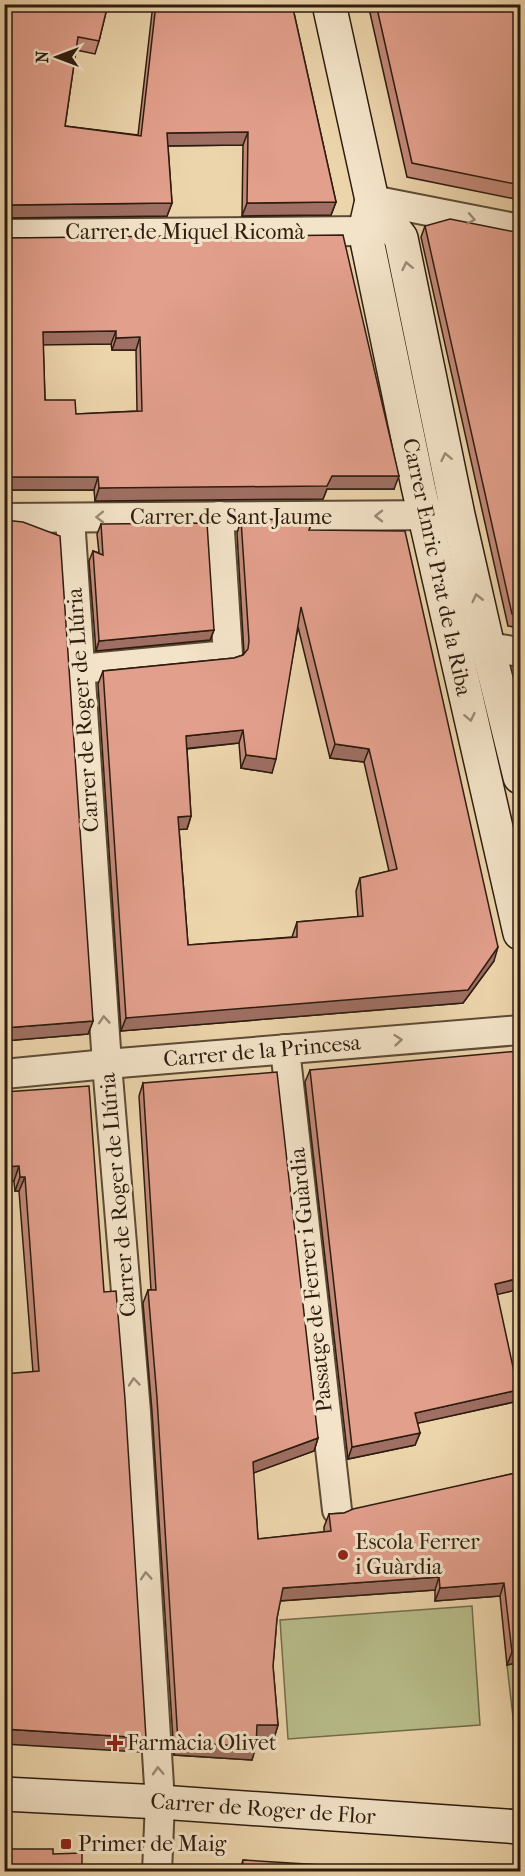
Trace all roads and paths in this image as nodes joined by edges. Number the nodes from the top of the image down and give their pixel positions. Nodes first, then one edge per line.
1 (329, 4) edge
2 (368, 216) junction
3 (520, 229) edge
4 (4, 234) edge
5 (458, 515) junction
6 (219, 516) junction
7 (425, 516) junction
8 (4, 518) edge
9 (70, 518) junction
10 (488, 647) junction
11 (520, 652) edge
12 (80, 669) junction
13 (520, 777) edge
14 (520, 933) edge
15 (520, 1030) edge
16 (285, 1049) junction
17 (107, 1064) junction
18 (4, 1074) edge
19 (337, 1510) dead end
20 (4, 1794) edge
21 (160, 1802) junction
22 (520, 1827) edge
23 (157, 1872) edge

1 - 2 street, Carrer Enric Prat de la Riba
2 -> 3 street, Carrer de Miquel Ricomà
2 - 4 street, Carrer de Miquel Ricomà
5 -> 2 street, Carrer Enric Prat de la Riba
2 - 7 street, Carrer Enric Prat de la Riba
5 - 7 street, Carrer de Sant Jaume
10 -> 5 street, Carrer Enric Prat de la Riba
7 -> 6 street, Carrer de Sant Jaume
6 -> 9 street, Carrer de Sant Jaume
6 - 12 street
7 -> 14 street, Carrer Enric Prat de la Riba
8 - 9 street, Carrer de Sant Jaume
9 - 12 street, Carrer de Roger de Llúria
10 - 11 street
10 - 13 street, Carrer Enric Prat de la Riba
17 -> 12 street, Carrer de Roger de Llúria
16 -> 15 street, Carrer de la Princesa
16 - 17 street, Carrer de la Princesa
16 - 19 street, Passatge de Ferrer i Guàrdia
17 - 18 street, Carrer de la Princesa
21 -> 17 street, Carrer de Roger de Llúria
20 - 21 street, Carrer de Roger de Flor
21 - 22 street, Carrer de Roger de Flor
21 - 23 street, Carrer de Roger de Llúria

